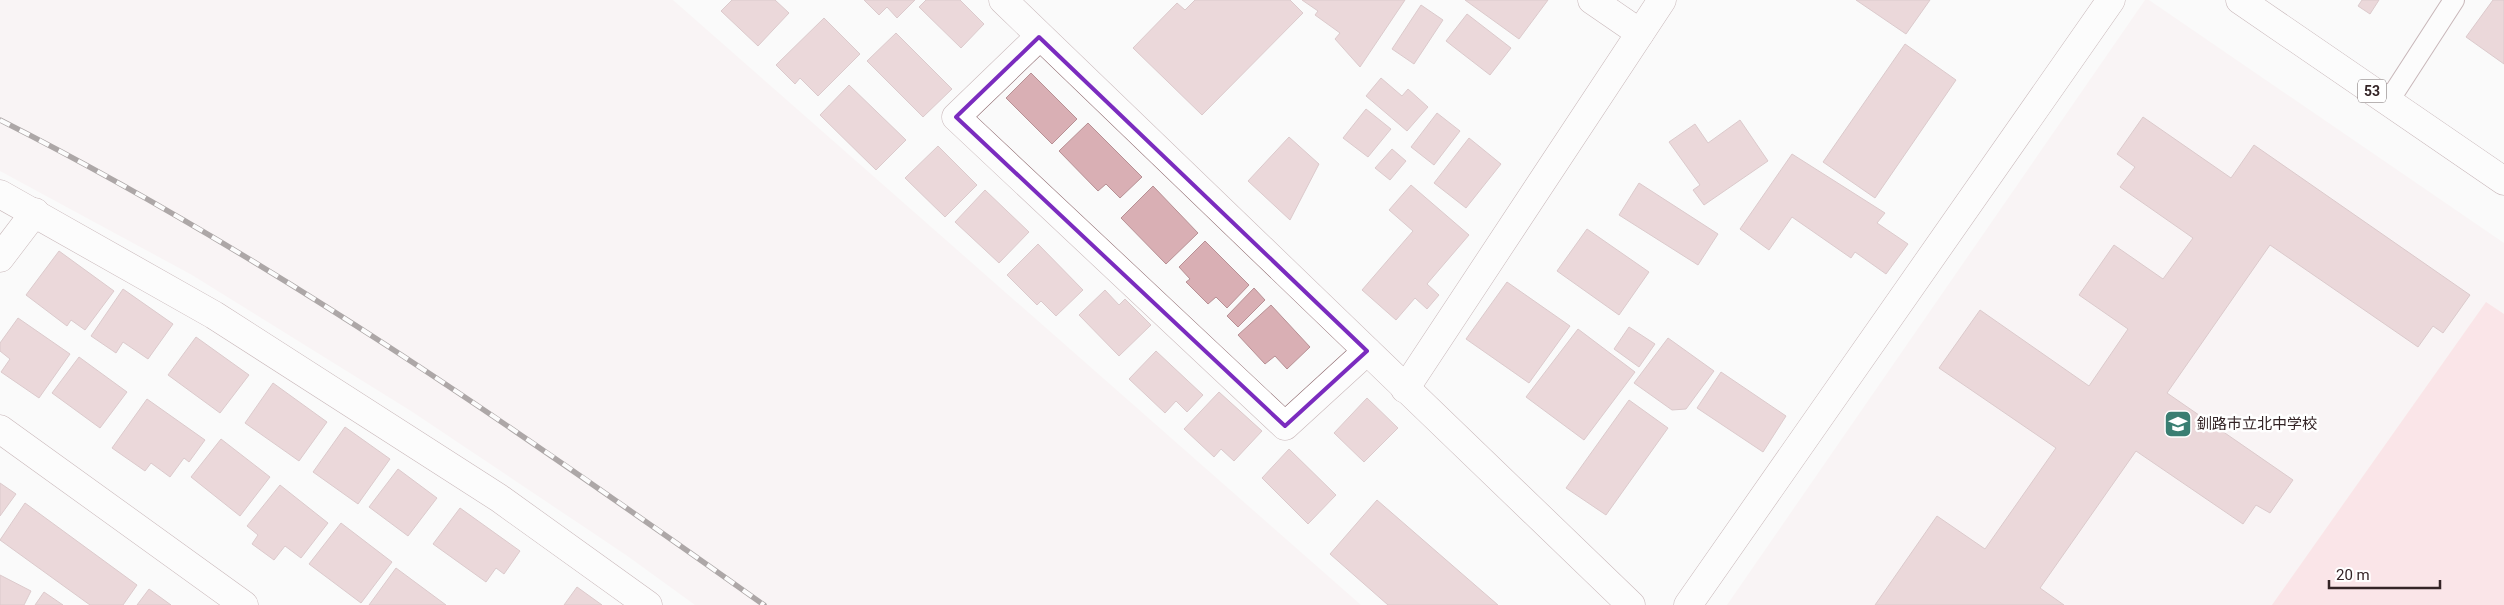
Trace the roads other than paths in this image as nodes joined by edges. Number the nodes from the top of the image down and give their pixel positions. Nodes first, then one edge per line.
1 (1003, 0) edge
2 (1592, 0) edge
3 (1662, 0) edge
4 (2111, 0) edge
5 (2240, 0) edge
6 (2454, 0) edge
7 (1640, 33) junction
8 (1039, 37) junction
9 (2388, 102) junction
10 (2504, 181) edge
11 (0, 194) edge
12 (35, 212) junction
13 (0, 258) edge
14 (1367, 351) junction
15 (1405, 389) junction
16 (0, 429) edge
17 (244, 605) edge
18 (648, 605) edge
19 (1630, 605) edge
20 (1688, 605) edge

1 - 8 street
2 - 7 street
3 - 7 street
4 - 20 street
5 - 9 street, 53
6 - 9 lane
7 - 15 street
8 - 14 street
8 - 14 street
9 - 10 street, 53
11 - 12 street
12 - 13 street
12 - 18 street
14 - 15 street
15 - 19 street
16 - 17 street

